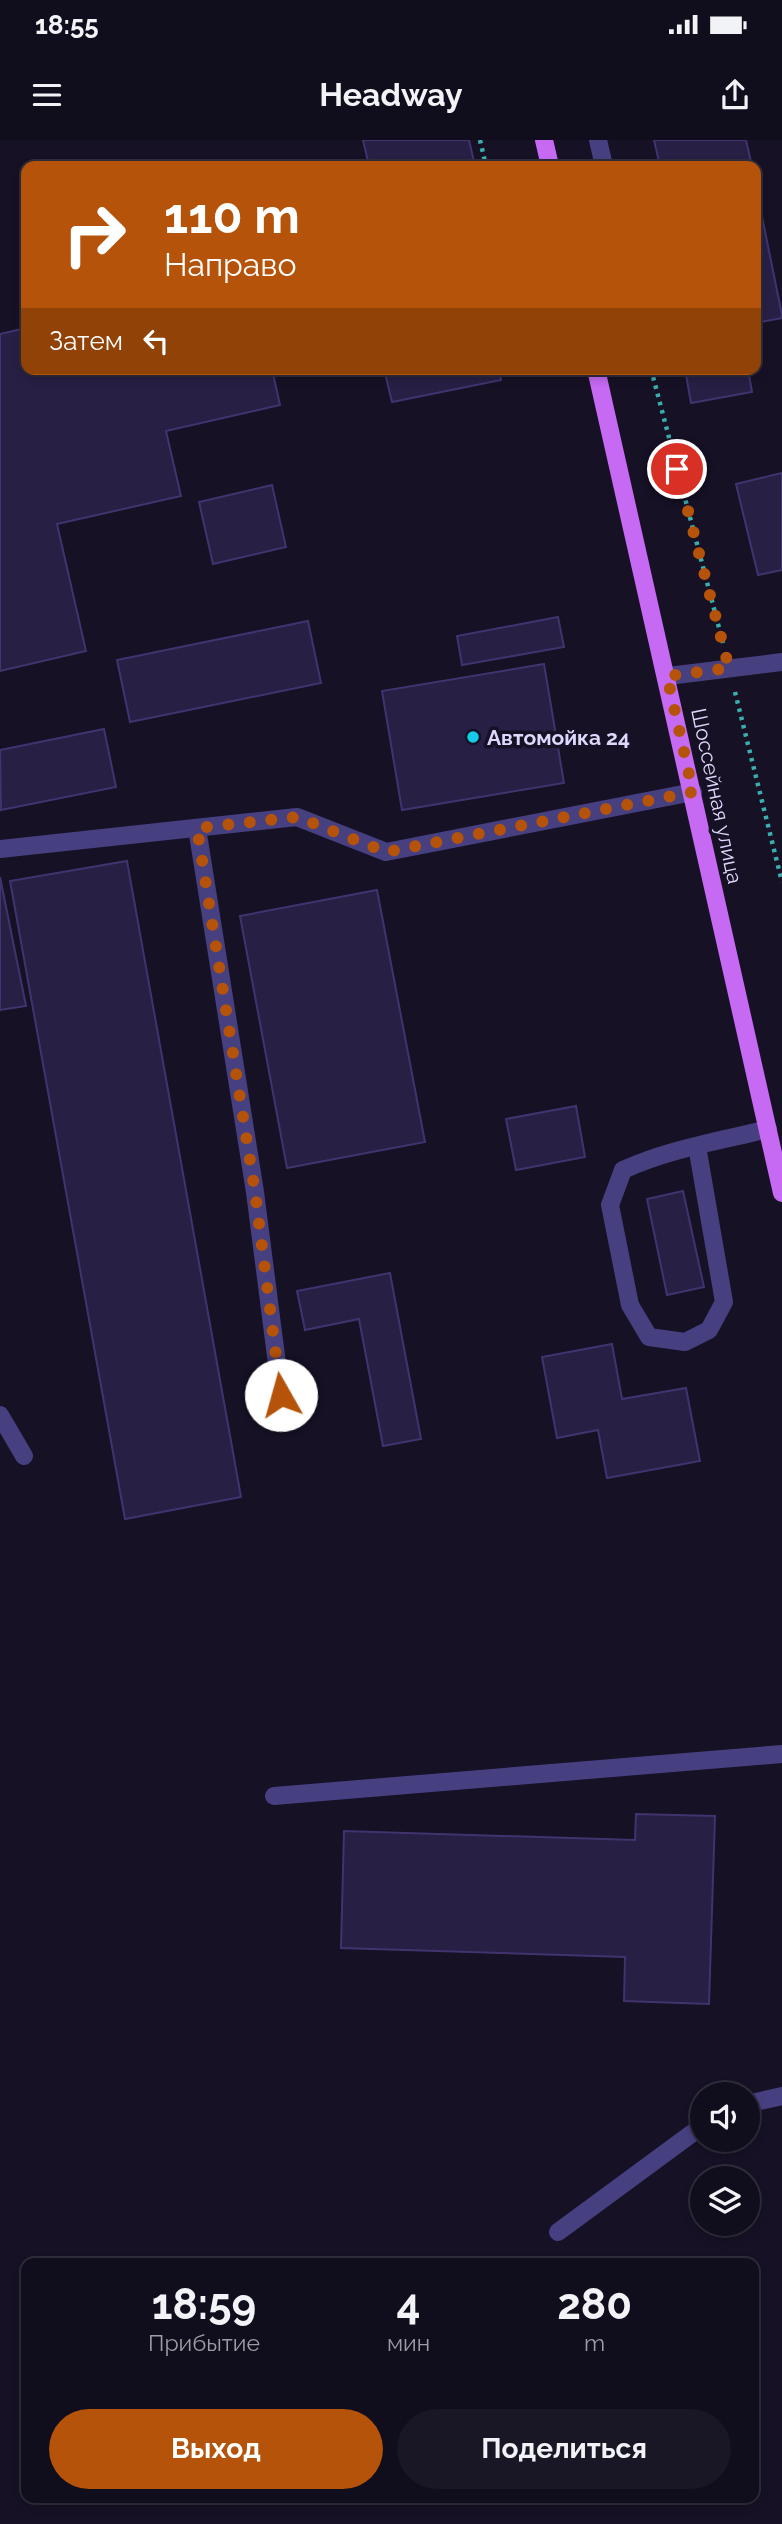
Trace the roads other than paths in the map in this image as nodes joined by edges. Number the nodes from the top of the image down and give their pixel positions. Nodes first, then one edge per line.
1 (544, 140) edge
2 (598, 140) edge
3 (549, 161) edge
4 (603, 161) edge
5 (597, 375) edge
6 (782, 662) edge
7 (667, 676) junction
8 (693, 792) junction
9 (197, 828) junction
10 (0, 849) edge
11 (768, 1129) junction
12 (697, 1146) junction
13 (782, 1193) edge
14 (281, 1395) dead end
15 (0, 1415) edge
16 (24, 1456) dead end
17 (782, 1754) edge
18 (274, 1796) dead end
19 (782, 2095) edge
20 (760, 2101) edge
21 (690, 2135) edge
22 (558, 2232) dead end

1 - 3 main road
2 - 4 street
5 - 7 main road, Шоссейная улица
6 - 7 street
7 - 8 main road, Шоссейная улица
8 - 9 street
8 - 11 main road, Шоссейная улица
9 - 10 street
9 - 14 street
11 - 12 street
11 - 13 main road, Шоссейная улица
12 - 12 street
15 - 16 street
17 - 18 street
19 - 20 street
21 - 22 street

